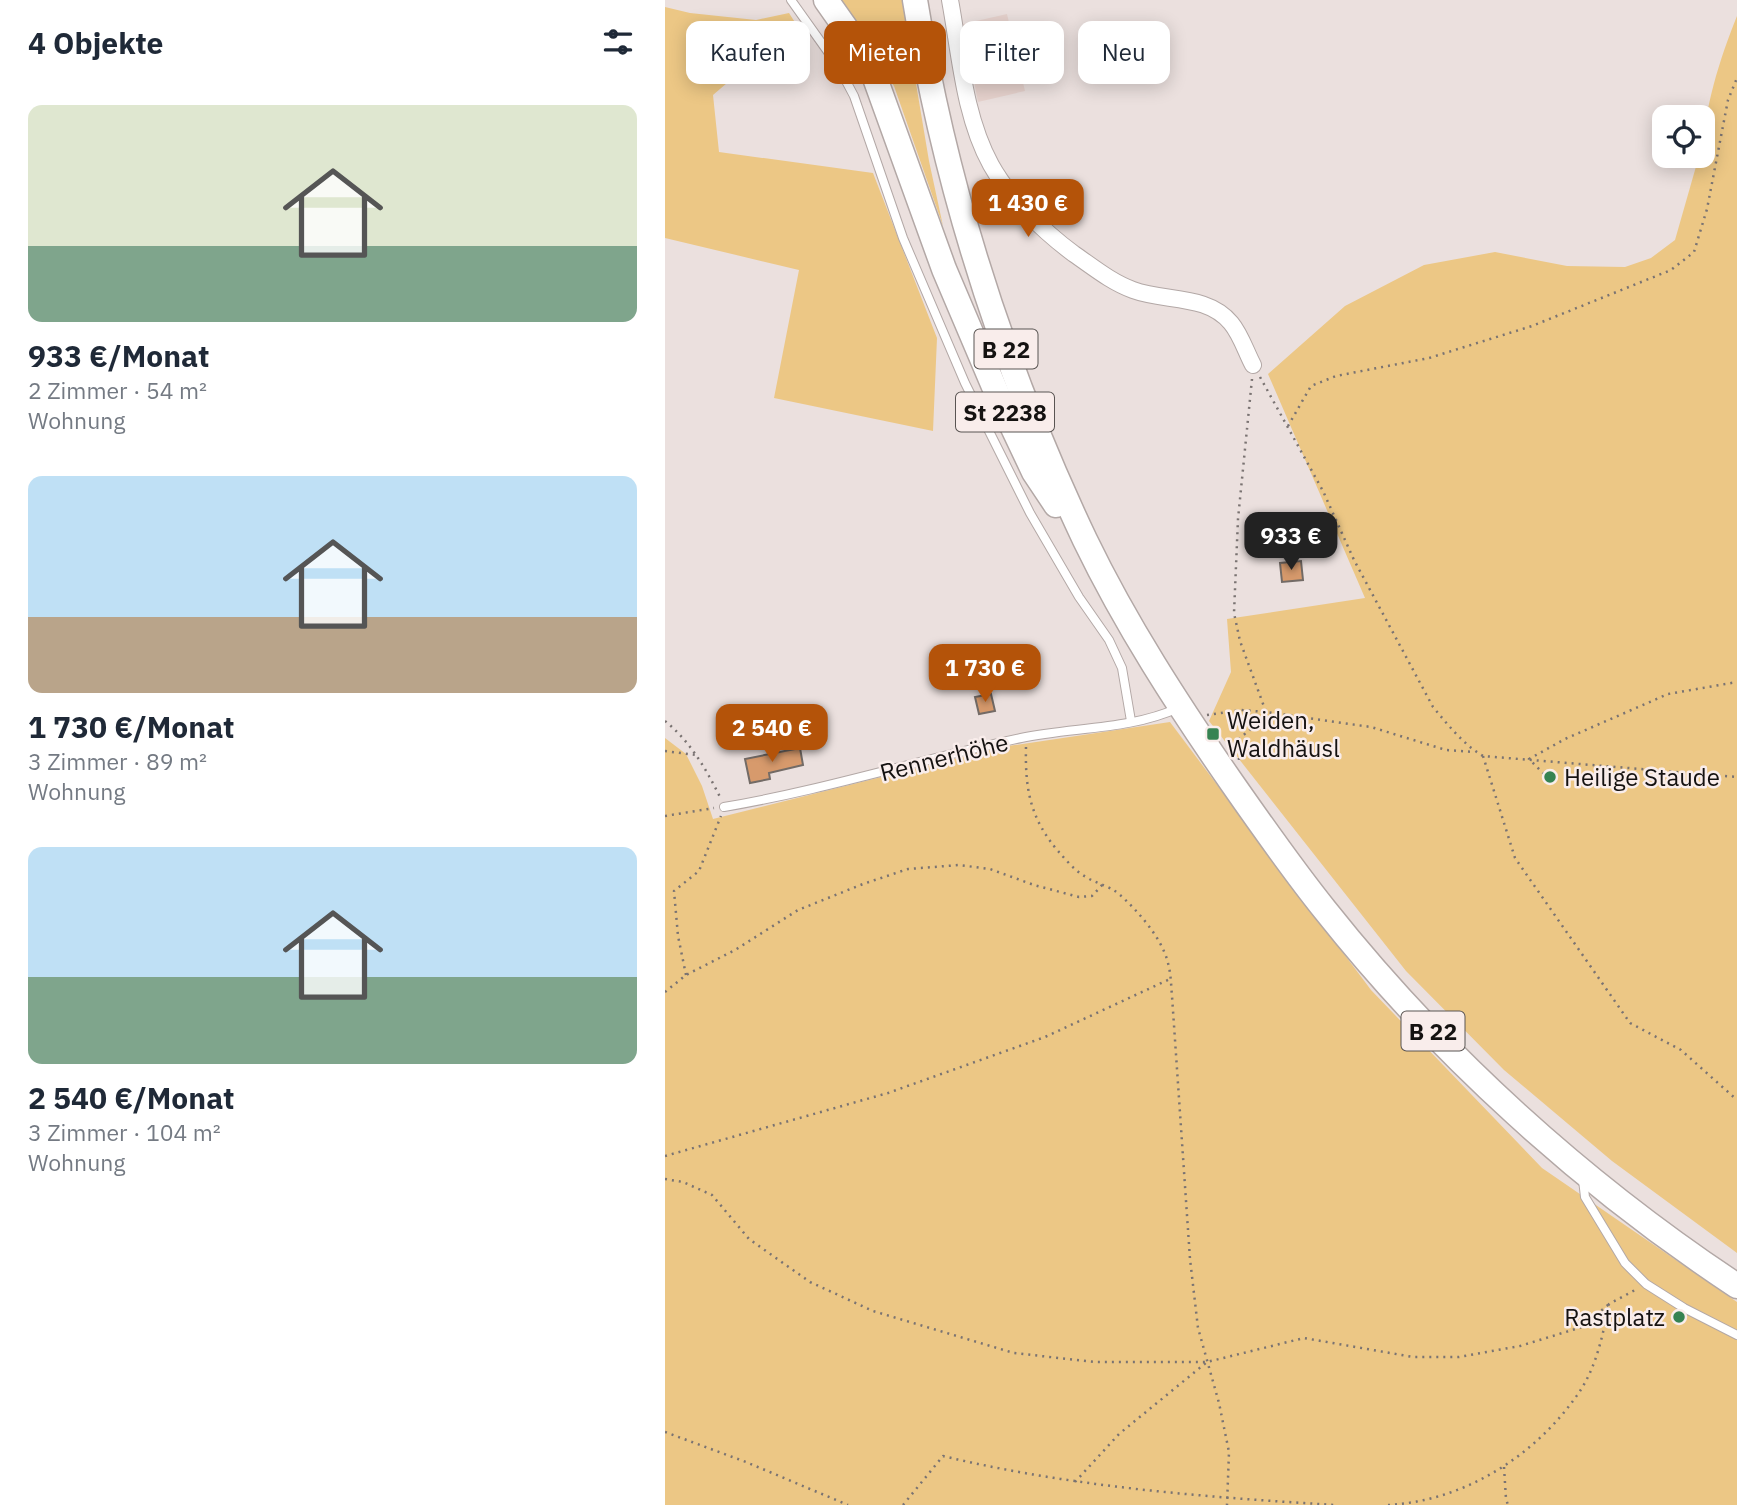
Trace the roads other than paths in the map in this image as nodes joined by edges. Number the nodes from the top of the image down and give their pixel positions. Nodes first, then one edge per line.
1 (791, 0) edge
2 (826, 0) edge
3 (915, 0) edge
4 (950, 0) edge
5 (1253, 365) road end
6 (1087, 543) junction
7 (1185, 713) junction
8 (1131, 722) junction
9 (724, 807) road end
10 (1582, 1170) junction
11 (1737, 1286) edge
12 (1737, 1335) edge

1 - 8 lane
2 - 6 main road, St 2238
3 - 6 main road, B 22
4 - 5 street
6 - 7 main road, B 22
7 - 8 lane, Rennerhöhe
7 - 10 main road, B 22
8 - 9 lane, Rennerhöhe
10 - 11 main road, B 22
10 - 12 lane

